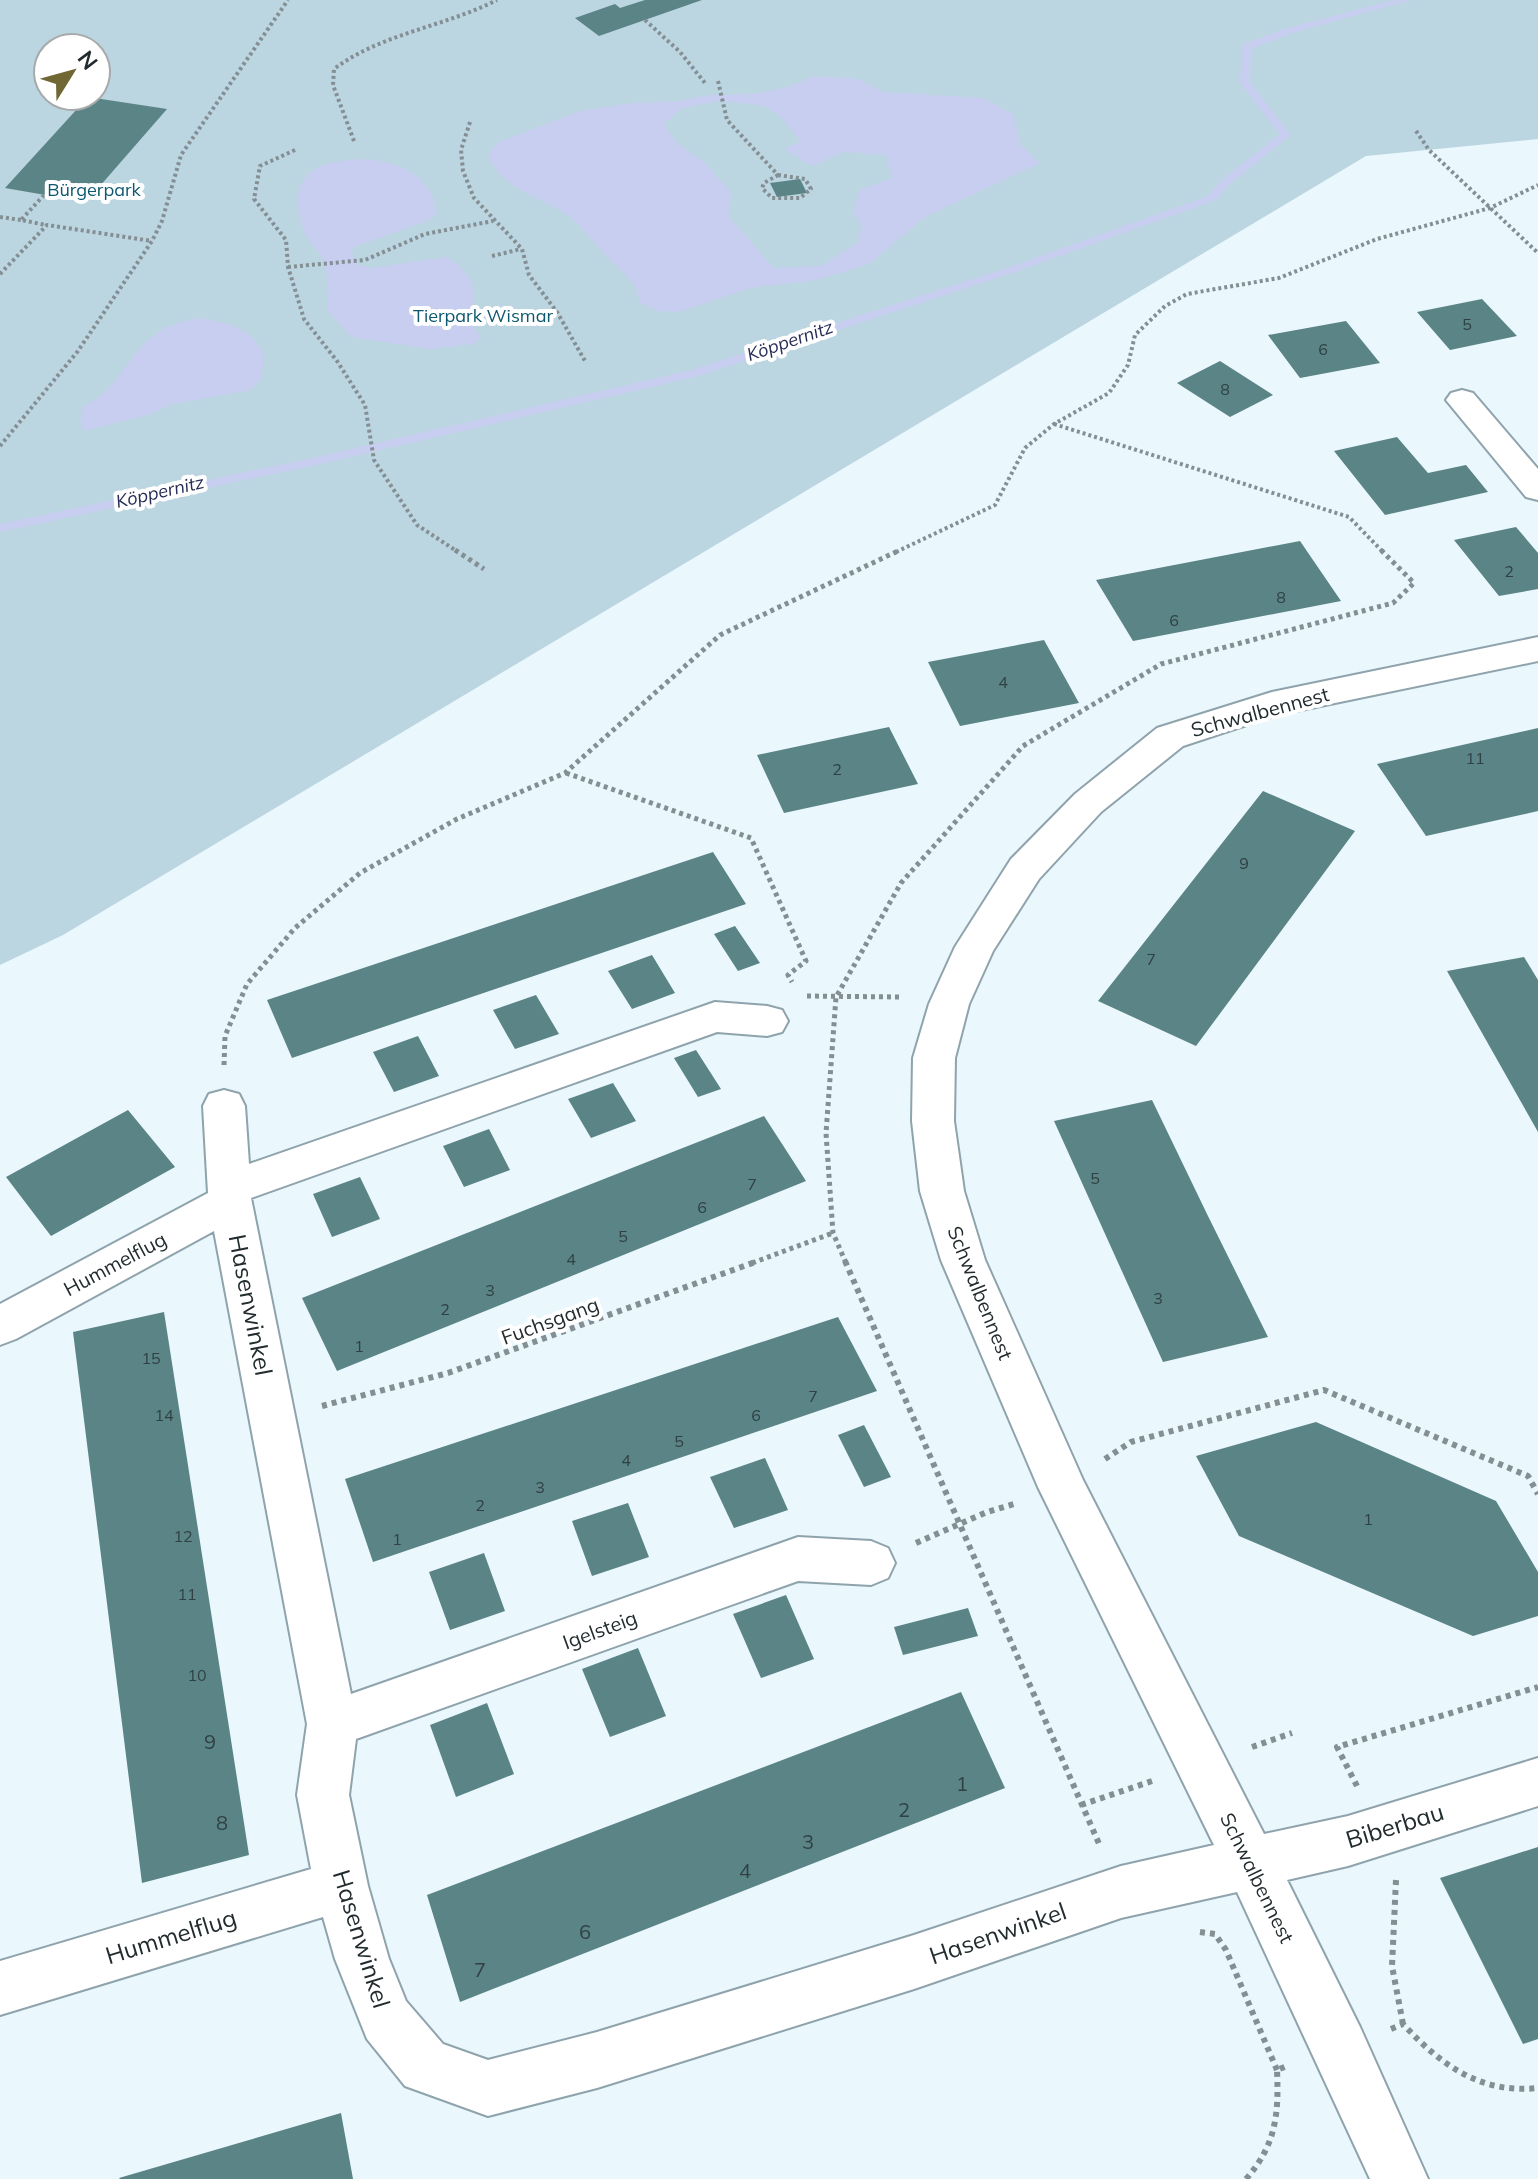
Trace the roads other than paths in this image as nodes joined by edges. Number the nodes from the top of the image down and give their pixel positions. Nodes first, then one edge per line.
1 (1462, 400) dead end
2 (1538, 490) edge
3 (1538, 649) edge
4 (767, 1021) road end
5 (224, 1106) road end
6 (230, 1195) junction
7 (0, 1326) edge
8 (871, 1563) road end
9 (332, 1724) junction
10 (1538, 1782) edge
11 (1250, 1862) junction
12 (341, 1886) junction
13 (0, 1988) edge
14 (1399, 2179) edge

1 - 2 street
3 - 11 street, Schwalbennest
4 - 6 street
5 - 6 street, Hasenwinkel
6 - 7 street, Hummelflug
6 - 9 street, Hasenwinkel
8 - 9 street, Igelsteig
9 - 12 street, Hasenwinkel
10 - 11 street, Biberbau
11 - 12 street, Hasenwinkel
11 - 14 street, Schwalbennest
12 - 13 street, Hummelflug

